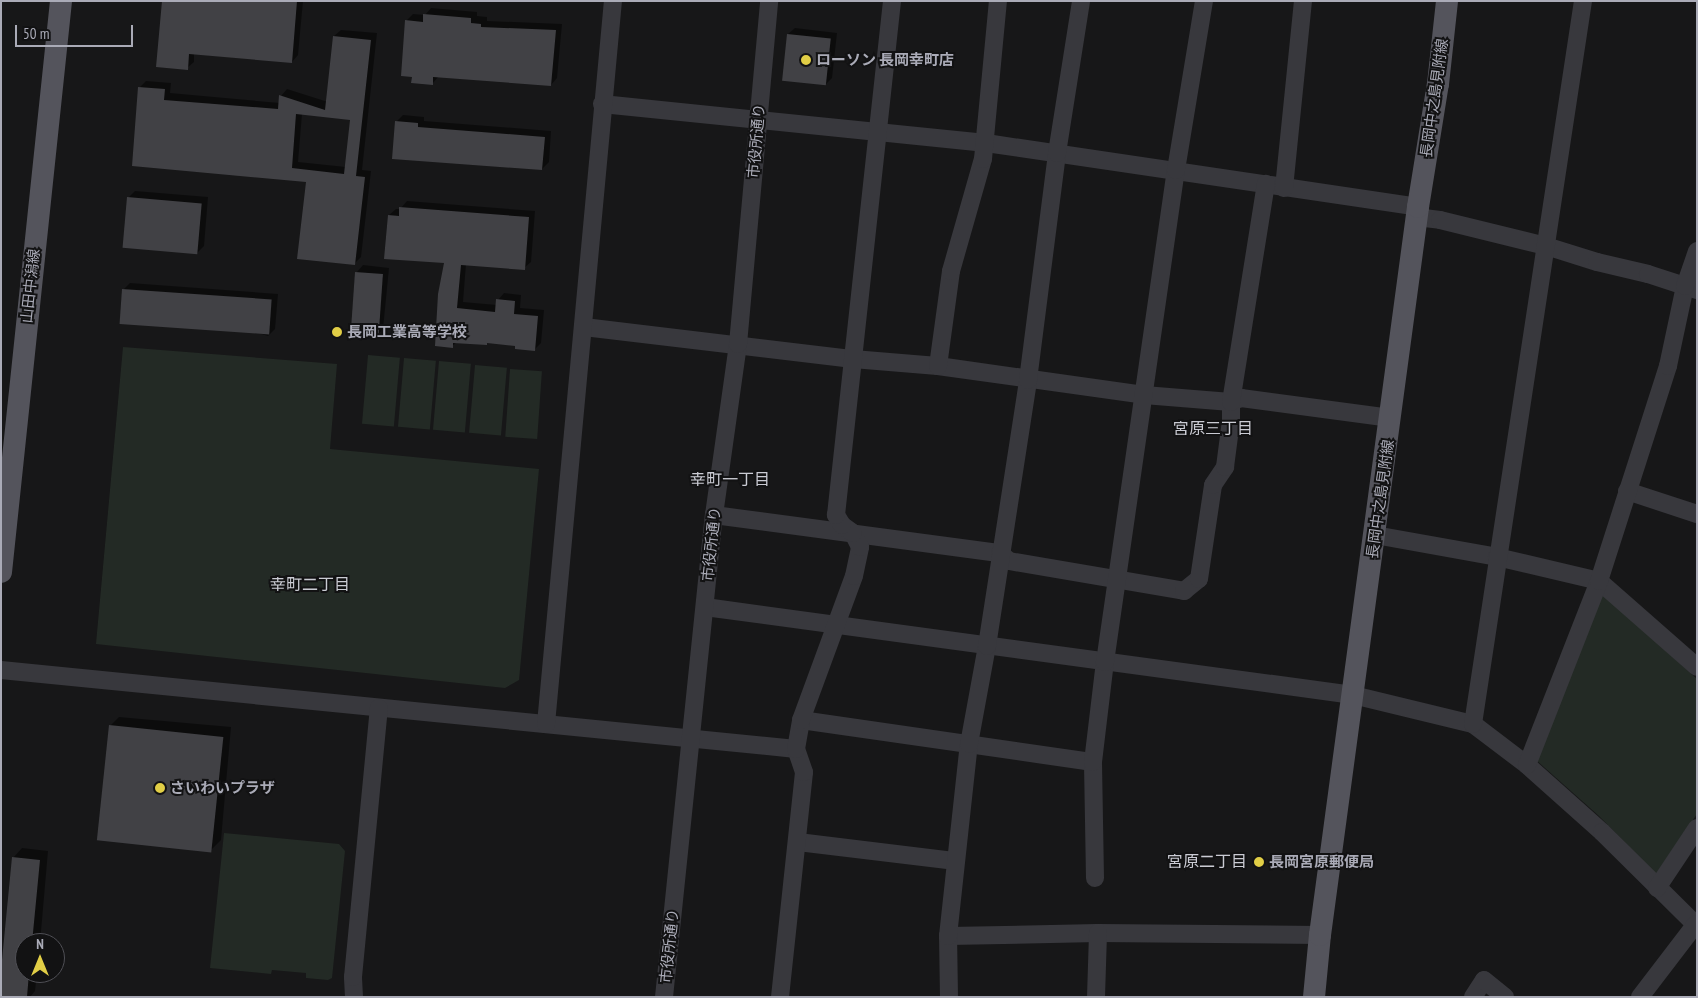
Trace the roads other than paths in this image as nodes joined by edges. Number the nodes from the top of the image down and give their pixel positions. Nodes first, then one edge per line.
1 (60, 1) edge
2 (613, 1) edge
3 (769, 1) edge
4 (892, 1) edge
5 (998, 1) edge
6 (1081, 1) edge
7 (1204, 1) edge
8 (1303, 1) edge
9 (1447, 1) edge
10 (1583, 1) edge
11 (602, 104) junction
12 (758, 120) junction
13 (879, 131) junction
14 (986, 143) junction
15 (1057, 153) junction
16 (1176, 170) junction
17 (1266, 184) junction
18 (1284, 188) junction
19 (1417, 212) junction
20 (1546, 246) junction
21 (1697, 251) edge
22 (1691, 288) edge
23 (584, 327) junction
24 (738, 344) junction
25 (853, 359) junction
26 (938, 366) junction
27 (1028, 380) junction
28 (1144, 394) junction
29 (1231, 402) junction
30 (1391, 418) junction
31 (1627, 491) junction
32 (1697, 514) edge
33 (714, 515) junction
34 (853, 533) junction
35 (1375, 535) junction
36 (1000, 553) junction
37 (1497, 556) junction
38 (1, 572) edge
39 (1118, 581) junction
40 (1599, 581) junction
41 (705, 607) junction
42 (836, 624) junction
43 (987, 646) junction
44 (1105, 662) junction
45 (1697, 667) edge
46 (1, 670) edge
47 (1353, 695) junction
48 (380, 708) junction
49 (800, 720) junction
50 (546, 724) junction
51 (1473, 724) junction
52 (691, 739) junction
53 (969, 744) junction
54 (796, 749) junction
55 (1093, 762) junction
56 (1527, 766) junction
57 (1697, 828) edge
58 (798, 842) junction
59 (956, 861) junction
60 (1095, 878) dead end
61 (1658, 888) junction
62 (1696, 926) edge
63 (1098, 933) junction
64 (1320, 935) junction
65 (948, 936) junction
66 (354, 997) edge
67 (664, 997) edge
68 (780, 997) edge
69 (949, 997) edge
70 (1096, 997) edge
71 (1314, 997) edge
72 (1473, 997) edge
73 (1505, 997) edge
74 (1640, 997) edge

1 - 38 main road, 山田中潟線
2 - 11 street
3 - 12 street, 市役所通り
4 - 13 street
5 - 14 street
6 - 15 street
7 - 16 street
8 - 18 street
9 - 19 main road, 長岡中之島見附線
10 - 20 street
11 - 12 street
11 - 23 street
12 - 13 street
12 - 24 street, 市役所通り
13 - 14 street
13 - 25 street
14 - 15 street
14 - 26 street
15 - 16 street
15 - 27 street
16 - 17 street
16 - 28 street
17 - 18 street
17 - 29 street
18 - 19 street
19 - 20 street
19 - 30 main road, 長岡中之島見附線
20 - 22 street
20 - 37 street
21 - 22 street
22 - 31 street
23 - 24 street
23 - 50 street
24 - 25 street
24 - 33 street, 市役所通り
25 - 26 street
25 - 34 street
26 - 27 street
27 - 28 street
27 - 36 street
28 - 29 street
28 - 39 street
29 - 30 street
29 - 39 street
30 - 35 main road, 長岡中之島見附線
31 - 32 street
31 - 40 street
33 - 34 street
33 - 41 street, 市役所通り
34 - 36 street
34 - 42 street
35 - 37 street
35 - 47 main road, 長岡中之島見附線
36 - 39 street
36 - 43 street
37 - 40 street
37 - 51 street
39 - 44 street
40 - 45 street
40 - 56 street
41 - 42 street
41 - 52 street, 市役所通り
42 - 43 street
42 - 49 street
43 - 44 street
43 - 53 street
44 - 47 street
44 - 55 street
46 - 48 street
47 - 51 street
47 - 64 main road, 長岡中之島見附線
48 - 50 street
48 - 66 street
49 - 53 street
49 - 54 street
50 - 52 street
51 - 56 street
52 - 54 street
52 - 67 street, 市役所通り
53 - 55 street
53 - 59 street
54 - 58 street
55 - 60 street
56 - 61 street
57 - 61 street
58 - 59 street
58 - 68 street
59 - 65 street
61 - 62 street
62 - 74 street
63 - 64 street
63 - 65 street
63 - 70 street
64 - 71 main road, 長岡中之島見附線
65 - 69 street
72 - 73 street

